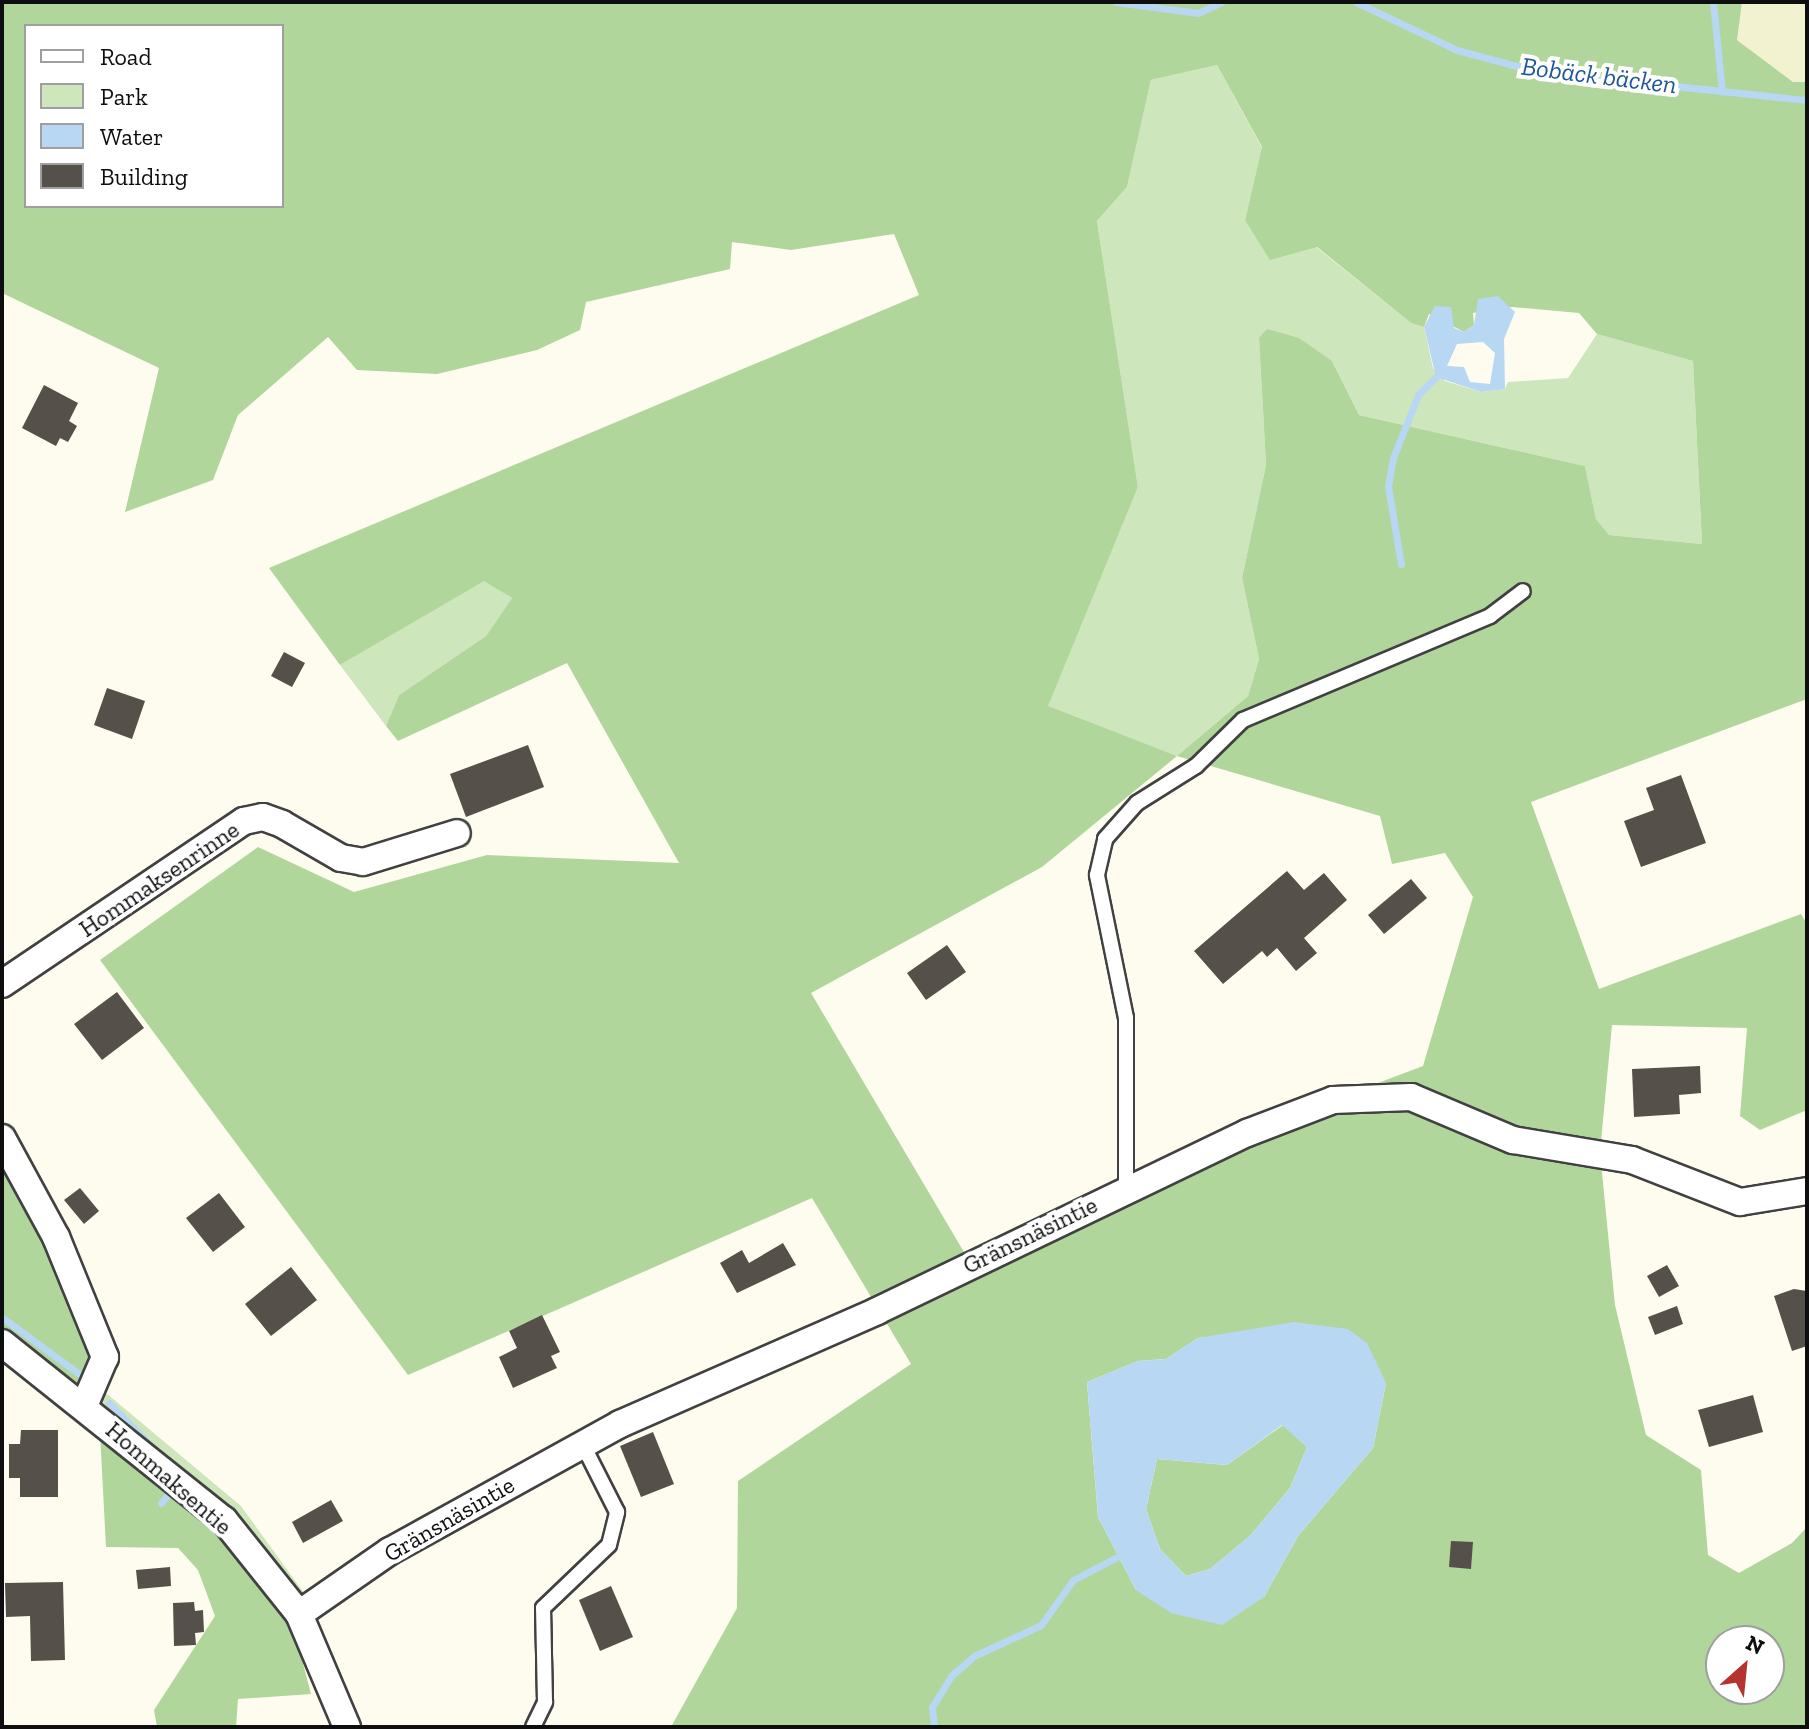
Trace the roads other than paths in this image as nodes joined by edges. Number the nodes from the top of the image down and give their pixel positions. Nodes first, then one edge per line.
1 (1523, 591) dead end
2 (457, 833) dead end
3 (2, 984) edge
4 (2, 1138) edge
5 (1126, 1188) junction
6 (1807, 1191) edge
7 (2, 1343) edge
8 (84, 1406) junction
9 (583, 1445) junction
10 (299, 1614) junction
11 (347, 1727) edge
12 (533, 1727) edge

1 - 5 lane
2 - 3 street, Hommaksenrinne
4 - 8 street
5 - 6 street, Gränsnäsintie
5 - 9 street, Gränsnäsintie
7 - 8 street, Hommaksentie
8 - 10 street, Hommaksentie
9 - 10 street, Gränsnäsintie
9 - 12 lane
10 - 11 street, Hommaksentie

